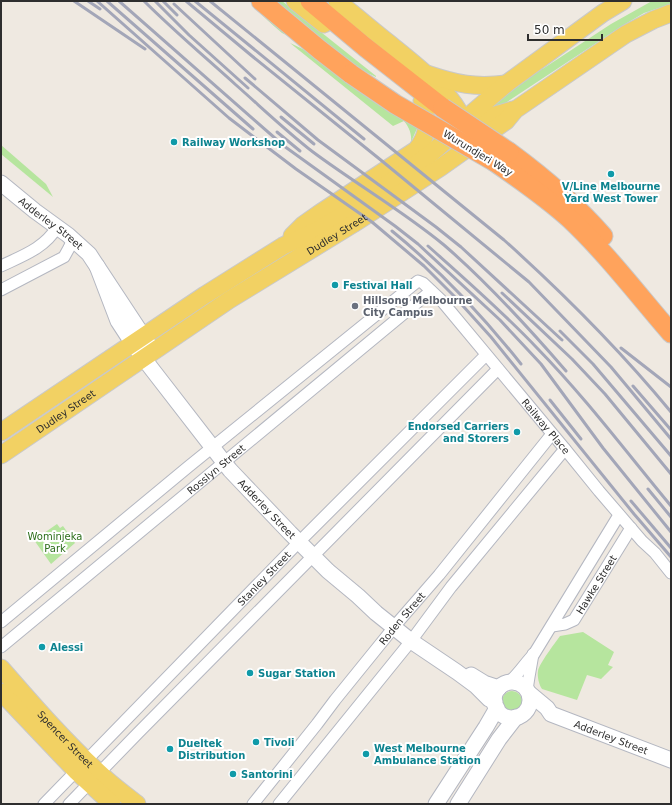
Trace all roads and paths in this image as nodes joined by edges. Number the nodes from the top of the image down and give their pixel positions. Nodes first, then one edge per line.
1 (260, 1) edge
2 (294, 1) edge
3 (310, 1) edge
4 (337, 1) edge
5 (623, 1) edge
6 (671, 13) edge
7 (425, 73) junction
8 (506, 84) junction
9 (422, 101) junction
10 (516, 110) junction
11 (463, 121) junction
12 (456, 156) junction
13 (1, 183) edge
14 (57, 227) junction
15 (73, 239) junction
16 (283, 246) junction
17 (1, 266) edge
18 (419, 281) joint
19 (1, 290) edge
20 (432, 291) junction
21 (671, 316) edge
22 (671, 334) edge
23 (138, 340) junction
24 (149, 355) junction
25 (486, 355) junction
26 (498, 369) junction
27 (1, 432) edge
28 (552, 434) junction
29 (216, 445) junction
30 (565, 449) junction
31 (1, 455) edge
32 (228, 459) junction
33 (619, 515) junction
34 (630, 528) junction
35 (302, 539) junction
36 (317, 553) junction
37 (671, 573) edge
38 (1, 622) edge
39 (396, 624) junction
40 (552, 626) junction
41 (413, 638) junction
42 (1, 647) edge
43 (534, 654) junction
44 (1, 668) edge
45 (1, 692) edge
46 (528, 692) junction
47 (500, 695) junction
48 (551, 714) junction
49 (520, 715) junction
50 (33, 716) junction
51 (671, 760) edge
52 (81, 766) junction
53 (94, 778) junction
54 (438, 802) edge
55 (44, 804) edge
56 (69, 804) edge
57 (112, 804) edge
58 (137, 804) edge
59 (253, 804) edge
60 (279, 804) edge
61 (459, 804) edge

1 - 22 highway, Wurundjeri Way, bridge
2 - 9 main road, Wurundjeri Way
3 - 21 highway, Wurundjeri Way, bridge
4 - 7 main road
5 - 8 main road, Dudley Street
6 - 10 main road, Dudley Street
7 - 8 main road
7 - 11 main road
8 - 11 main road, Dudley Street
9 - 11 main road, Wurundjeri Way
9 - 16 main road
10 - 11 main road
10 - 12 main road, Dudley Street
11 - 12 main road
11 - 16 main road, Dudley Street
12 - 24 main road, Dudley Street
13 - 14 street, Adderley Street
14 - 15 street, Adderley Street
14 - 17 street
15 - 19 street
15 - 23 street, Adderley Street
16 - 23 main road, Dudley Street
18 - 20 street, Railway Place
18 - 29 street, Rosslyn Street
20 - 25 street, Railway Place
20 - 32 street, Rosslyn Street
23 - 24 street, Adderley Street
23 - 27 main road, Dudley Street
24 - 29 street, Adderley Street
24 - 31 main road, Dudley Street
25 - 26 street, Railway Place
25 - 35 street, Stanley Street
26 - 28 street, Railway Place
26 - 36 street, Stanley Street
28 - 30 street, Railway Place
28 - 39 street, Roden Street
29 - 32 street, Adderley Street
29 - 38 street, Rosslyn Street
30 - 33 street, Railway Place
30 - 41 street, Roden Street
32 - 35 street, Adderley Street
32 - 42 street, Rosslyn Street
33 - 34 street, Railway Place
33 - 40 street, Hawke Street
34 - 37 street, Railway Place
34 - 40 street, Hawke Street
35 - 36 street, Adderley Street
35 - 52 street, Stanley Street
36 - 39 street, Adderley Street
36 - 53 street, Stanley Street
39 - 41 street, Adderley Street
39 - 59 street, Roden Street
40 - 43 street, Hawke Street
41 - 47 street, Adderley Street
41 - 60 street, Roden Street
43 - 46 street, Hawke Street
43 - 47 street, Hawke Street
44 - 50 main road, Spencer Street
45 - 50 main road, Spencer Street
46 - 47 street
46 - 48 street, Adderley Street
46 - 49 street
47 - 49 street
47 - 54 street, Hawke Street
48 - 49 street, Adderley Street
48 - 51 street, Adderley Street
49 - 61 street
50 - 52 main road, Spencer Street
52 - 53 main road, Spencer Street
52 - 55 street, Stanley Street
53 - 56 street, Stanley Street
53 - 57 main road, Spencer Street
53 - 58 main road, Spencer Street
54 - 61 street

